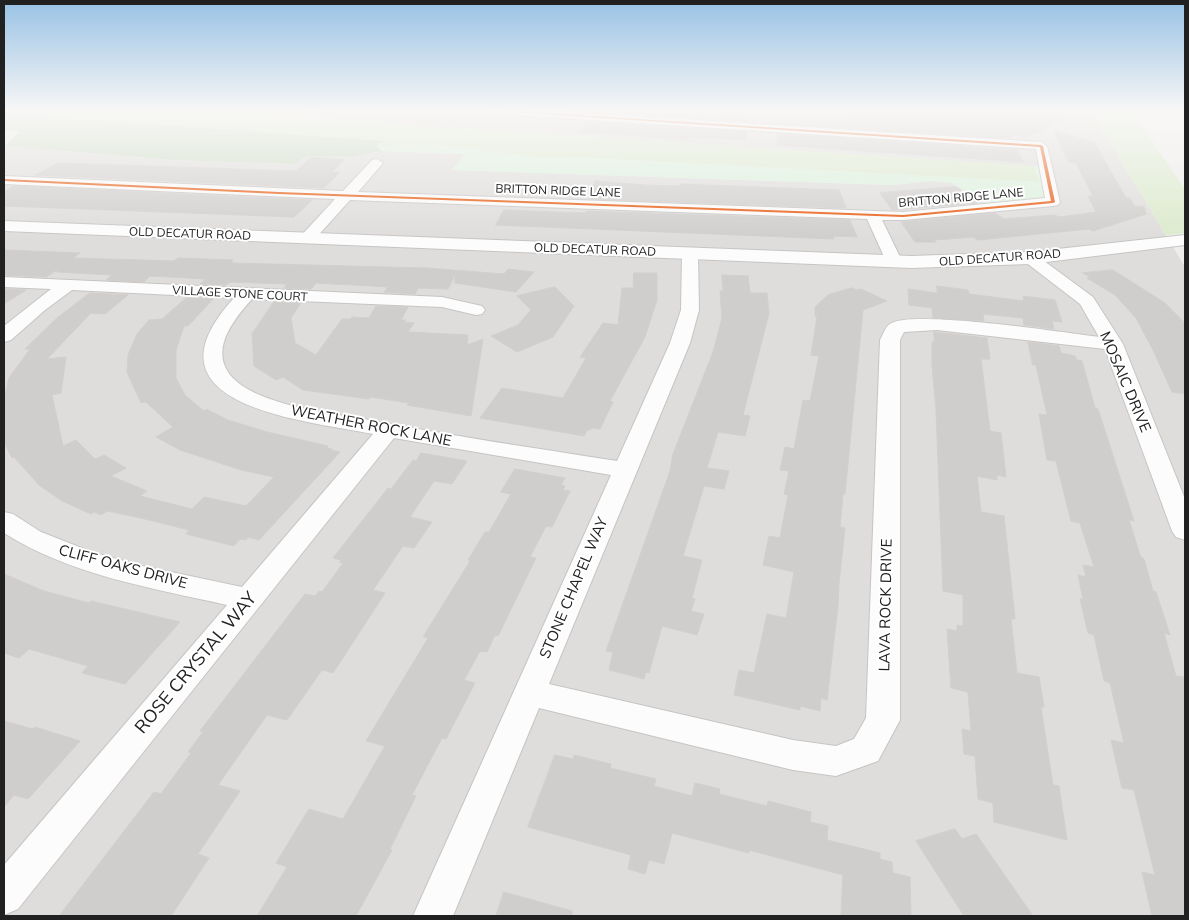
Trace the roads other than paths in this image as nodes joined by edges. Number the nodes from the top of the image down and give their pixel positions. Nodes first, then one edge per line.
1 (1043, 154) edge
2 (376, 163) dead end
3 (4, 180) edge
4 (348, 195) junction
5 (872, 214) junction
6 (4, 226) edge
7 (307, 238) junction
8 (1185, 240) edge
9 (690, 254) junction
10 (1030, 258) junction
11 (894, 261) junction
12 (4, 282) edge
13 (68, 285) junction
14 (247, 294) junction
15 (476, 310) dead end
16 (4, 336) edge
17 (1113, 344) junction
18 (388, 431) junction
19 (625, 470) junction
20 (4, 520) edge
21 (1185, 531) edge
22 (248, 599) junction
23 (530, 692) junction
24 (4, 895) edge
25 (434, 916) edge

1 - 5 street, BRITTON RIDGE LANE
2 - 4 street
3 - 4 street, BRITTON RIDGE LANE
4 - 5 street, BRITTON RIDGE LANE
4 - 7 street
5 - 11 street
6 - 7 street, OLD DECATUR ROAD
7 - 9 street, OLD DECATUR ROAD
8 - 10 street, OLD DECATUR ROAD
9 - 11 street, OLD DECATUR ROAD
9 - 19 street, STONE CHAPEL WAY
10 - 11 street, OLD DECATUR ROAD
10 - 17 street, MOSAIC DRIVE
12 - 13 street, VILLAGE STONE COURT
13 - 14 street, VILLAGE STONE COURT
13 - 16 street
14 - 15 street, VILLAGE STONE COURT
14 - 18 street, WEATHER ROCK LANE
17 - 21 street, MOSAIC DRIVE
17 - 23 street, LAVA ROCK DRIVE
18 - 19 street, WEATHER ROCK LANE
18 - 22 street, ROSE CRYSTAL WAY
19 - 23 street, STONE CHAPEL WAY
20 - 22 street, CLIFF OAKS DRIVE
22 - 24 street, ROSE CRYSTAL WAY
23 - 25 street, STONE CHAPEL WAY

